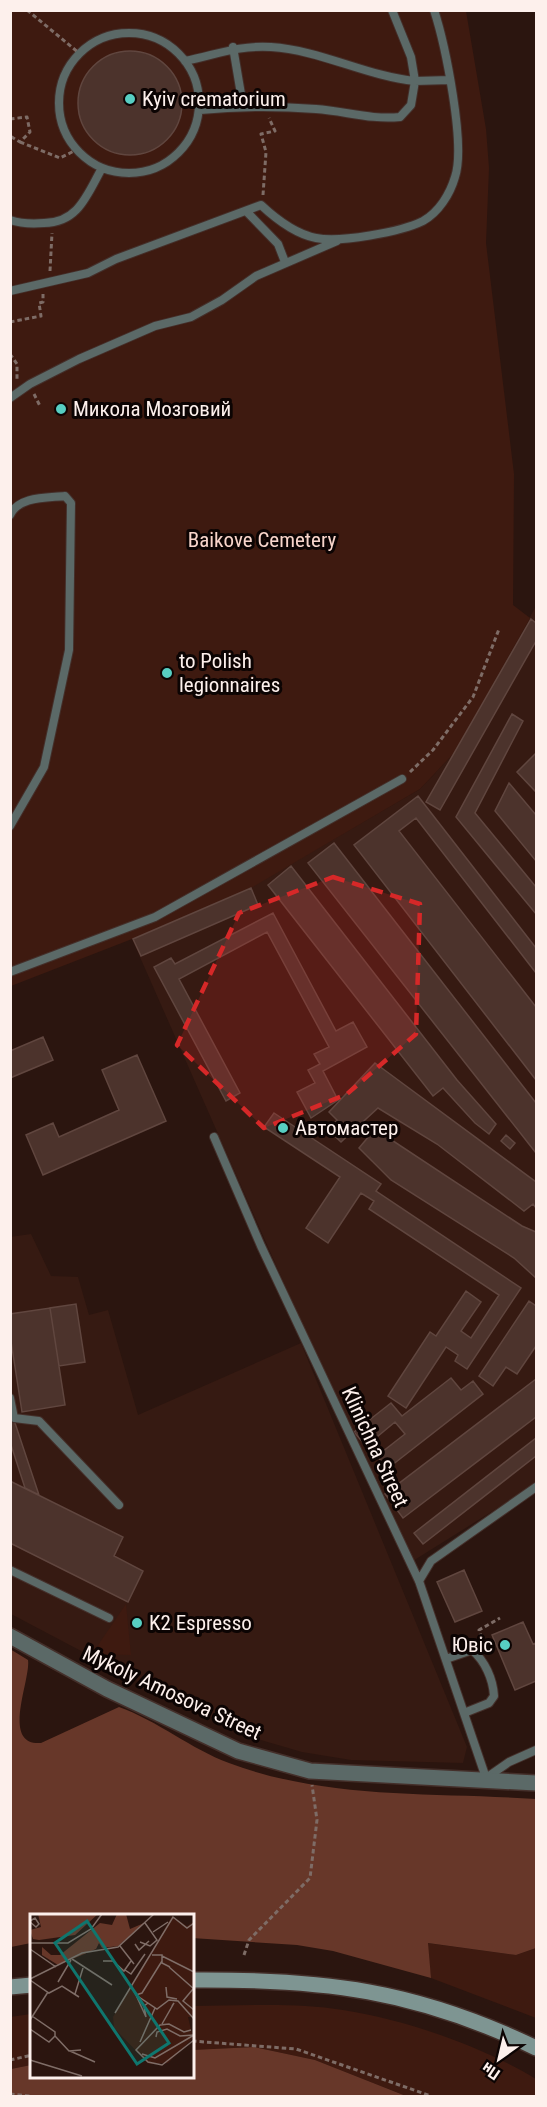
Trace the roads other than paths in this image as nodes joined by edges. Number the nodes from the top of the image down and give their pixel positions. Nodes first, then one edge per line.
1 (392, 10) edge
2 (434, 10) edge
3 (233, 48) junction
4 (185, 60) junction
5 (450, 80) junction
6 (415, 81) junction
7 (243, 106) junction
8 (200, 110) junction
9 (102, 168) junction
10 (246, 211) junction
11 (10, 220) edge
12 (338, 241) junction
13 (285, 262) junction
14 (10, 291) edge
15 (10, 398) edge
16 (10, 515) edge
17 (402, 779) road end
18 (10, 826) edge
19 (10, 972) edge
20 (214, 1137) dead end
21 (10, 1398) edge
22 (537, 1487) edge
23 (119, 1505) dead end
24 (10, 1570) edge
25 (419, 1581) junction
26 (108, 1618) dead end
27 (10, 1636) edge
28 (446, 1659) junction
29 (465, 1713) junction
30 (537, 1750) edge
31 (486, 1778) junction
32 (537, 1783) edge
33 (194, 1980) edge
34 (30, 1985) edge
35 (10, 1987) edge
36 (537, 2048) edge

1 - 6 lane
2 - 5 lane
3 - 4 lane
3 - 6 lane
3 - 7 lane
4 - 8 lane
4 - 9 lane
5 - 6 lane
5 - 12 lane
6 - 7 lane
7 - 8 lane
8 - 9 lane
9 - 11 lane
10 - 12 lane
10 - 13 lane
10 - 14 lane
12 - 13 lane
13 - 15 lane
16 - 18 lane
17 - 19 lane
20 - 25 lane, Klinichna Street
21 - 23 lane
22 - 25 lane
24 - 26 lane
25 - 28 lane, Klinichna Street
27 - 31 street, Mykoly Amosova Street
28 - 29 lane, Klinichna Street
28 - 29 lane
29 - 31 lane, Klinichna Street
30 - 31 lane
31 - 32 street, Mykoly Amosova Street
33 - 36 main road
34 - 35 main road

